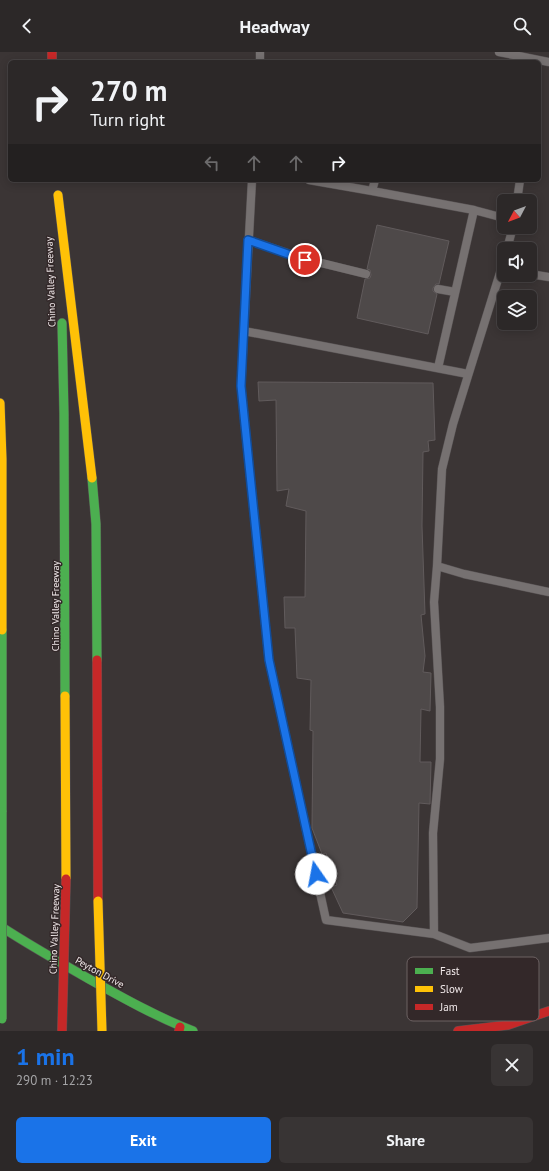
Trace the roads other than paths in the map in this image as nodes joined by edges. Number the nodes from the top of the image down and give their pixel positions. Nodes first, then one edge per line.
1 (499, 52) edge
2 (539, 60) edge
3 (252, 182) edge
4 (320, 182) edge
5 (374, 182) edge
6 (520, 182) edge
7 (372, 191) junction
8 (518, 194) edge
9 (474, 210) junction
10 (497, 216) edge
11 (248, 240) junction
12 (366, 274) dead end
13 (537, 275) edge
14 (549, 277) edge
15 (499, 282) edge
16 (438, 289) dead end
17 (455, 292) junction
18 (61, 297) dead end
19 (62, 313) dead end
20 (244, 331) junction
21 (438, 368) junction
22 (468, 374) junction
23 (0, 403) edge
24 (437, 566) junction
25 (549, 592) edge
26 (0, 926) edge
27 (434, 934) junction
28 (549, 938) edge
29 (549, 1011) edge
30 (539, 1014) edge
31 (520, 1021) edge
32 (179, 1029) edge
33 (2, 1031) edge
34 (62, 1031) edge
35 (102, 1031) edge
36 (193, 1031) edge
37 (458, 1031) edge

1 - 2 lane
3 - 11 lane
4 - 7 lane
5 - 7 lane
6 - 8 lane
7 - 9 lane
9 - 10 lane
9 - 17 lane
11 - 12 lane
11 - 20 lane
13 - 14 lane
15 - 22 lane
16 - 17 lane
17 - 21 lane
18 - 35 main road, Chino Valley Freeway, bridge
19 - 34 main road, Chino Valley Freeway, bridge
20 - 21 lane
20 - 27 lane
21 - 22 lane
22 - 24 lane
23 - 33 main road, bridge
24 - 25 lane
24 - 27 lane
26 - 32 main road, Peyton Drive
27 - 28 lane
29 - 30 main road
31 - 37 main road
32 - 36 main road, Peyton Drive

